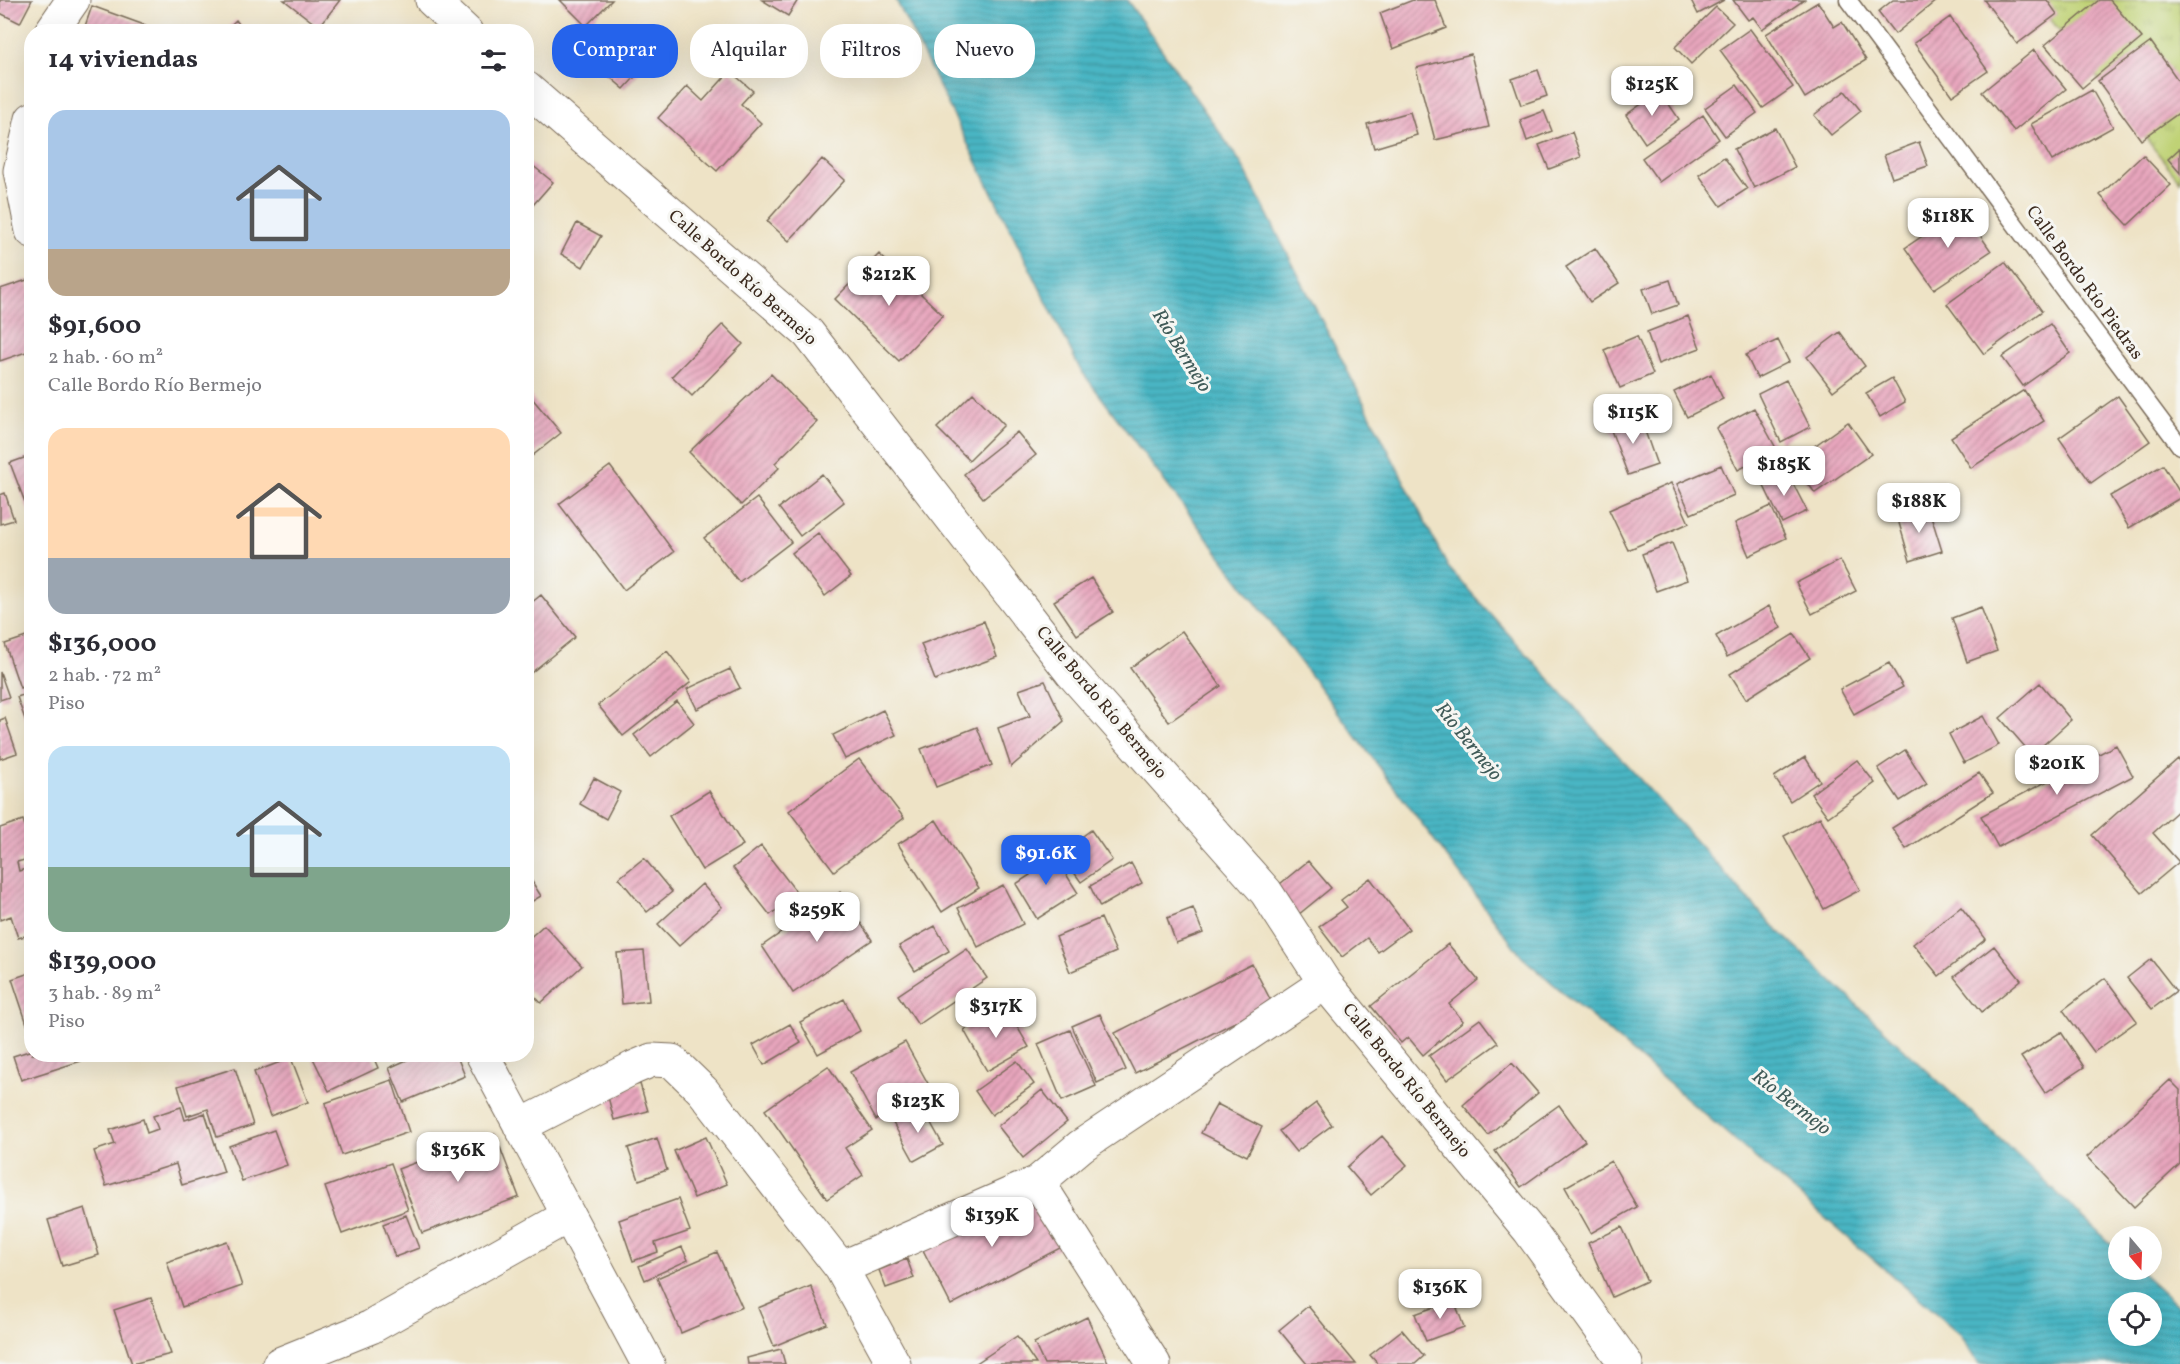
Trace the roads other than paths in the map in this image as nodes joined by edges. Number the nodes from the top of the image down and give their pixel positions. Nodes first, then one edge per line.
1 (73, 0) edge
2 (432, 0) edge
3 (1848, 0) edge
4 (56, 24) edge
5 (458, 24) edge
6 (534, 95) edge
7 (24, 138) edge
8 (10, 170) edge
9 (24, 209) edge
10 (2180, 446) edge
11 (1325, 983) junction
12 (486, 1062) edge
13 (520, 1126) junction
14 (1038, 1182) junction
15 (568, 1216) junction
16 (841, 1268) junction
17 (279, 1364) edge
18 (648, 1364) edge
19 (894, 1364) edge
20 (1154, 1364) edge
21 (1626, 1364) edge

1 - 4 street
2 - 5 street
3 - 10 lane, Calle Bordo Río Piedras
6 - 11 street, Calle Bordo Río Bermejo
7 - 8 street
8 - 9 street
11 - 14 street
11 - 21 street, Calle Bordo Río Bermejo
12 - 13 street
13 - 15 street
13 - 16 street
14 - 16 street
14 - 20 street
15 - 17 street
15 - 18 street
16 - 19 street

